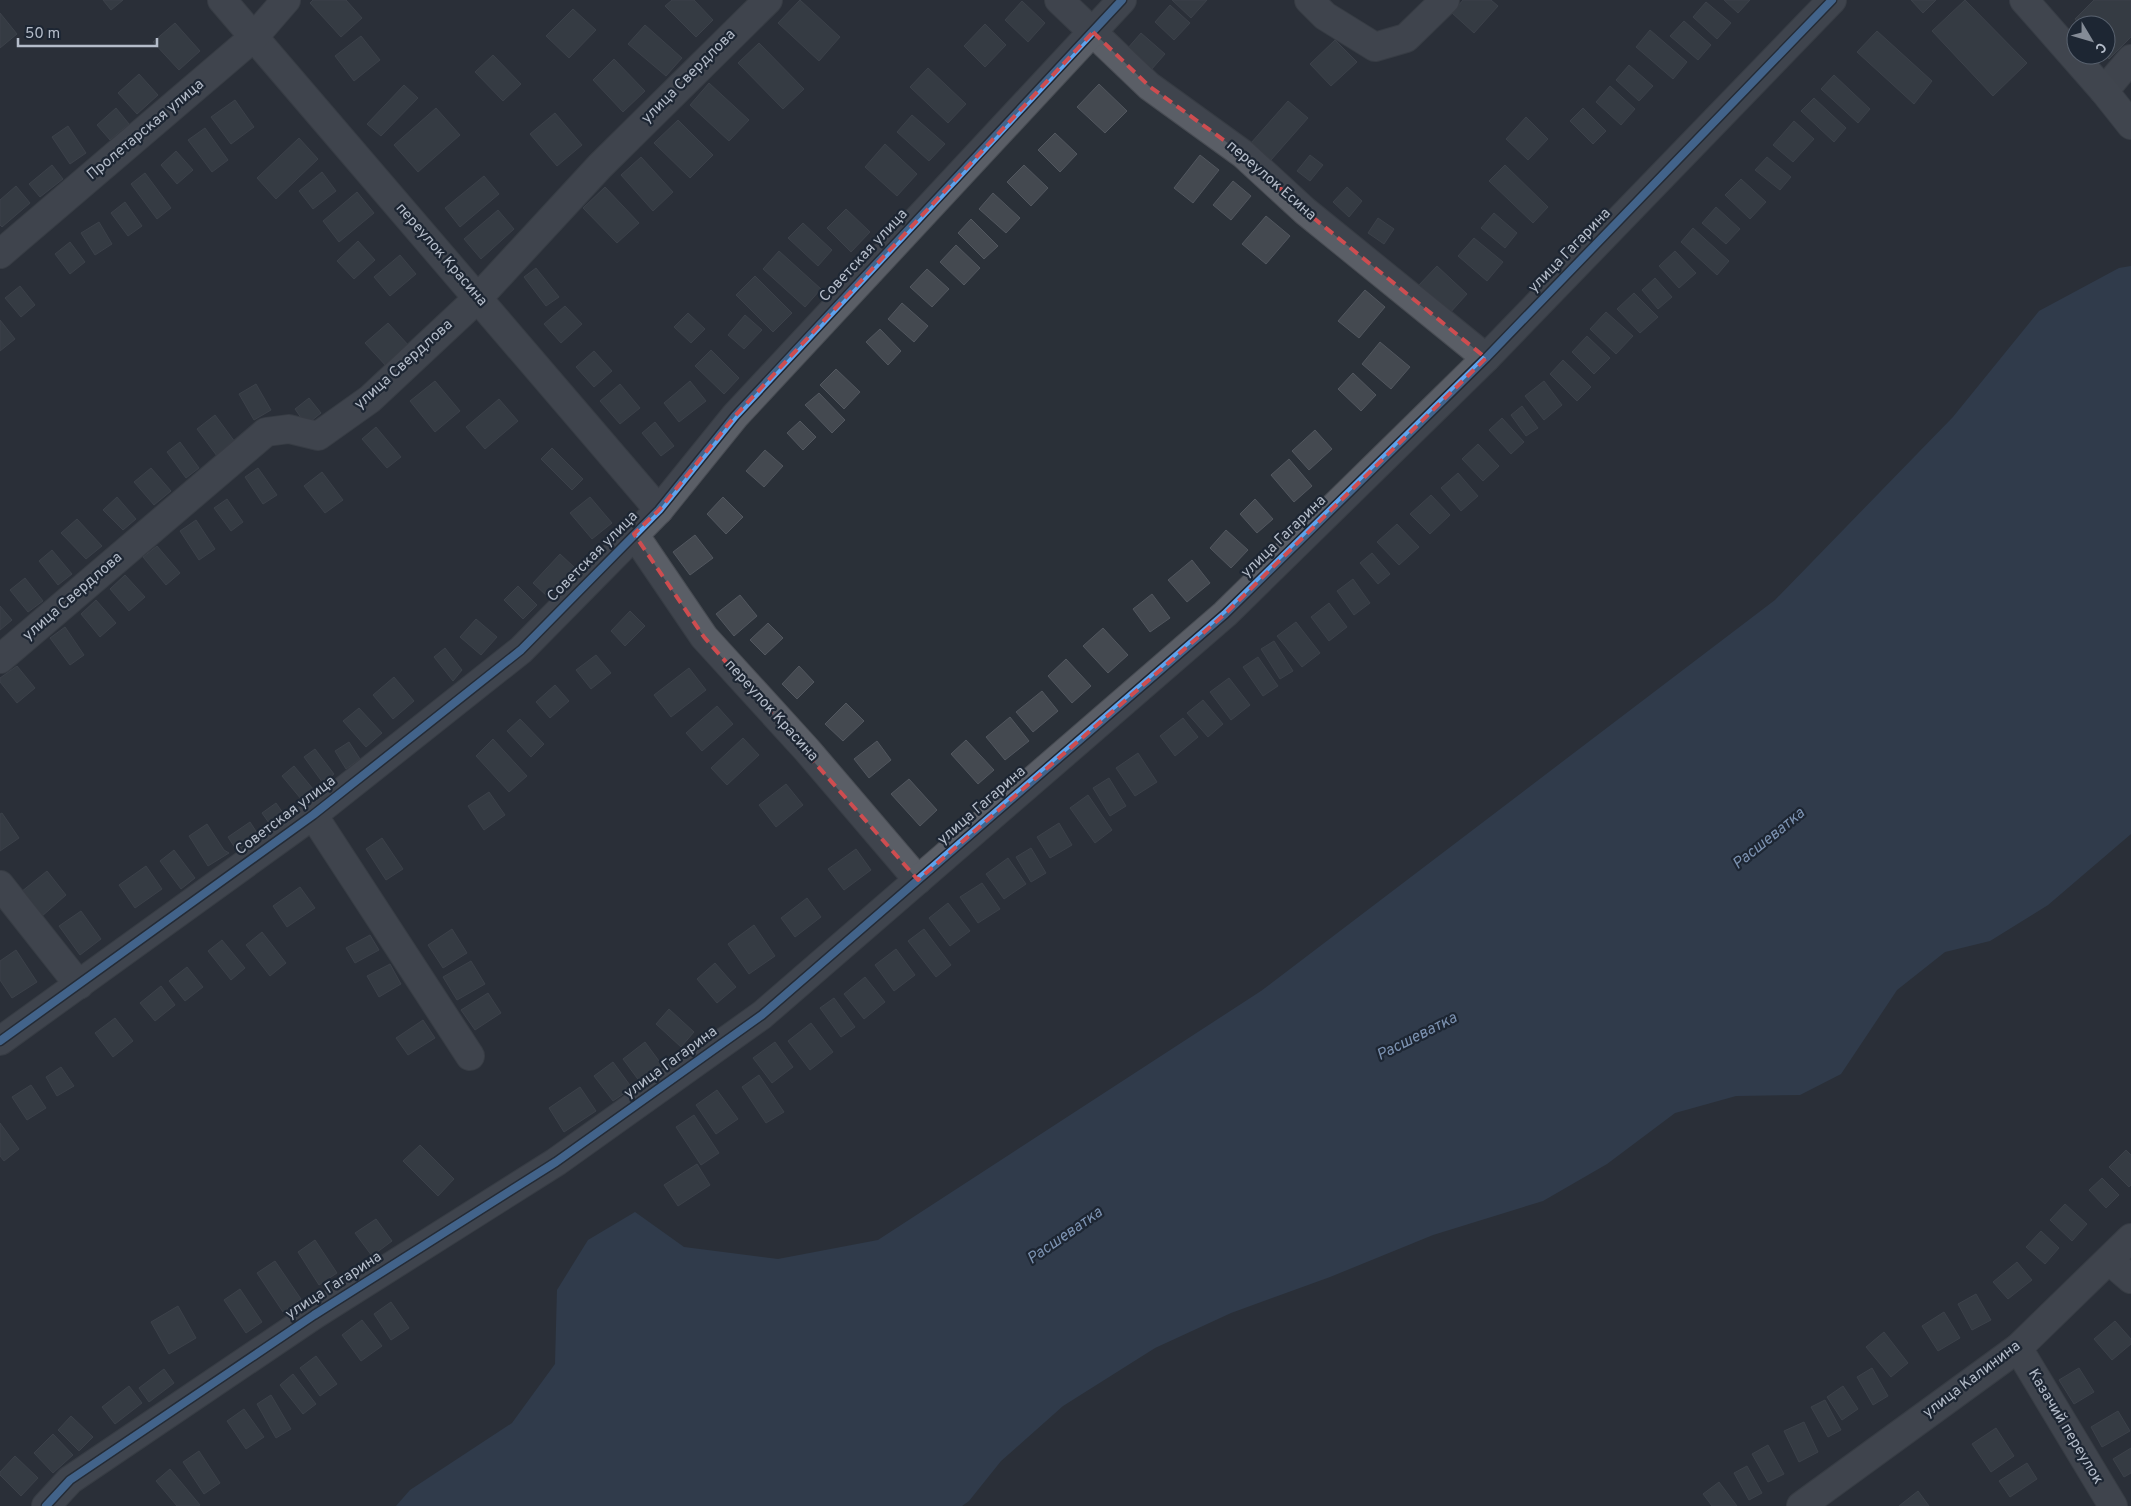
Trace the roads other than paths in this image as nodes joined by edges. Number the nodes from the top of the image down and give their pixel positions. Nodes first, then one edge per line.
1 (222, 0) edge
2 (286, 0) edge
3 (768, 0) edge
4 (1059, 0) edge
5 (1122, 0) edge
6 (1309, 0) edge
7 (1445, 0) edge
8 (1832, 0) edge
9 (2024, 0) edge
10 (1093, 32) junction
11 (254, 37) junction
12 (2131, 59) edge
13 (2104, 90) junction
14 (2131, 125) edge
15 (0, 254) edge
16 (478, 298) junction
17 (1486, 358) junction
18 (660, 510) junction
19 (634, 534) junction
20 (0, 659) edge
21 (313, 815) junction
22 (918, 880) junction
23 (0, 885) edge
24 (79, 984) junction
25 (0, 1041) edge
26 (470, 1056) dead end
27 (2131, 1238) edge
28 (2110, 1261) junction
29 (2131, 1279) edge
30 (2018, 1348) junction
31 (46, 1506) edge
32 (1801, 1506) edge
33 (2113, 1506) edge

1 - 11 street, переулок Красина
2 - 11 street, Пролетарская улица
3 - 16 street, улица Свердлова
4 - 10 street, переулок Есина
5 - 10 street, Советская улица
6 - 7 street
8 - 17 street, улица Гагарина
9 - 13 main road
10 - 17 street, переулок Есина
10 - 18 street, Советская улица
11 - 15 street, Пролетарская улица
11 - 16 street, переулок Красина
12 - 13 street
13 - 14 main road
16 - 18 street, переулок Красина
16 - 20 street, улица Свердлова
17 - 22 street, улица Гагарина
18 - 19 street, Советская улица
19 - 21 street, Советская улица
19 - 22 street, переулок Красина
21 - 24 street, Советская улица
21 - 26 street, Советская улица
22 - 31 street, улица Гагарина
23 - 24 street
24 - 25 street, Советская улица
27 - 28 street, улица Калинина
28 - 29 street
28 - 30 street, улица Калинина
30 - 32 street, улица Калинина
30 - 33 street, Казачий переулок

